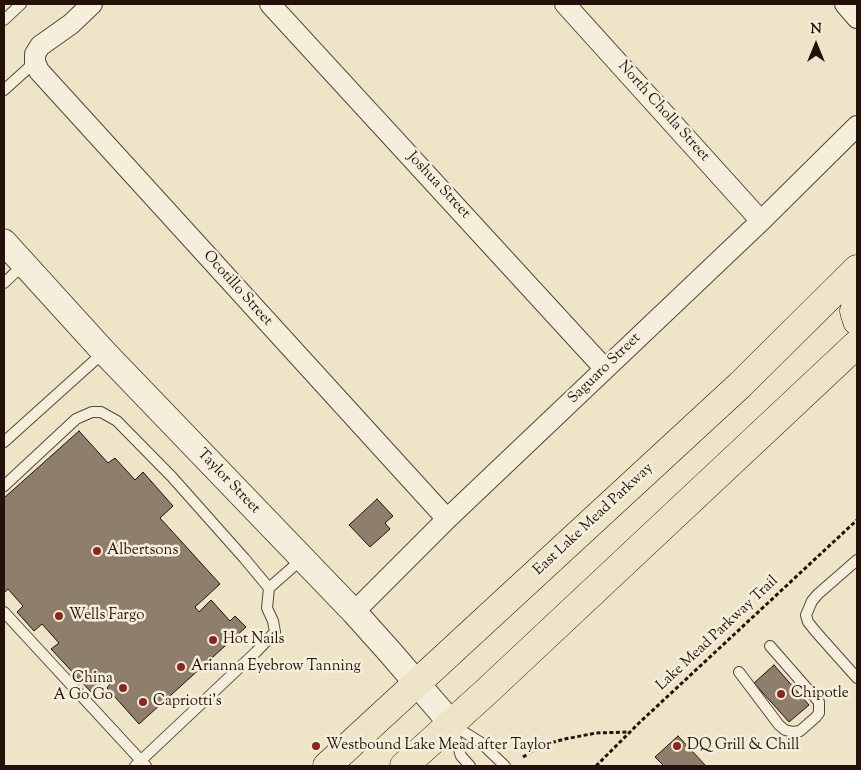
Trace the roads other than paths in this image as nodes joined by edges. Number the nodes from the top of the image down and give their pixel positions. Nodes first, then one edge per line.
1 (21, 4) edge
2 (92, 4) edge
3 (270, 4) edge
4 (565, 4) edge
5 (845, 4) edge
6 (857, 18) edge
7 (4, 20) edge
8 (35, 58) junction
9 (4, 90) edge
10 (857, 126) edge
11 (761, 221) junction
12 (10, 251) edge
13 (857, 269) edge
14 (4, 283) edge
15 (857, 302) edge
16 (857, 321) edge
17 (857, 344) edge
18 (104, 352) junction
19 (605, 369) junction
20 (4, 442) edge
21 (4, 486) edge
22 (448, 519) junction
23 (302, 559) junction
24 (857, 560) edge
25 (269, 588) junction
26 (4, 612) edge
27 (354, 612) junction
28 (770, 646) dead end
29 (739, 672) dead end
30 (857, 678) edge
31 (417, 683) junction
32 (451, 723) junction
33 (141, 764) edge
34 (327, 766) edge
35 (404, 766) edge
36 (470, 766) edge
37 (505, 766) edge

1 - 7 lane
2 - 8 street
3 - 19 street, Joshua Street
4 - 11 street, North Cholla Street
5 - 6 street
8 - 9 lane
8 - 22 street, Ocotillo Street
10 - 11 street, Saguaro Street
11 - 19 street, Saguaro Street
12 - 14 lane
12 - 18 street, Taylor Street
13 - 31 main road, East Lake Mead Parkway
15 - 16 main road
17 - 32 main road
18 - 20 lane
18 - 23 street, Taylor Street
19 - 22 street, Saguaro Street
21 - 25 lane
22 - 27 street, Saguaro Street
23 - 25 lane
23 - 27 street, Taylor Street
24 - 30 lane
25 - 33 lane
26 - 33 lane
27 - 31 street, Taylor Street
28 - 29 lane
31 - 32 street, Taylor Street
31 - 34 main road, East Lake Mead Parkway
32 - 35 main road
32 - 36 lane
32 - 37 lane

